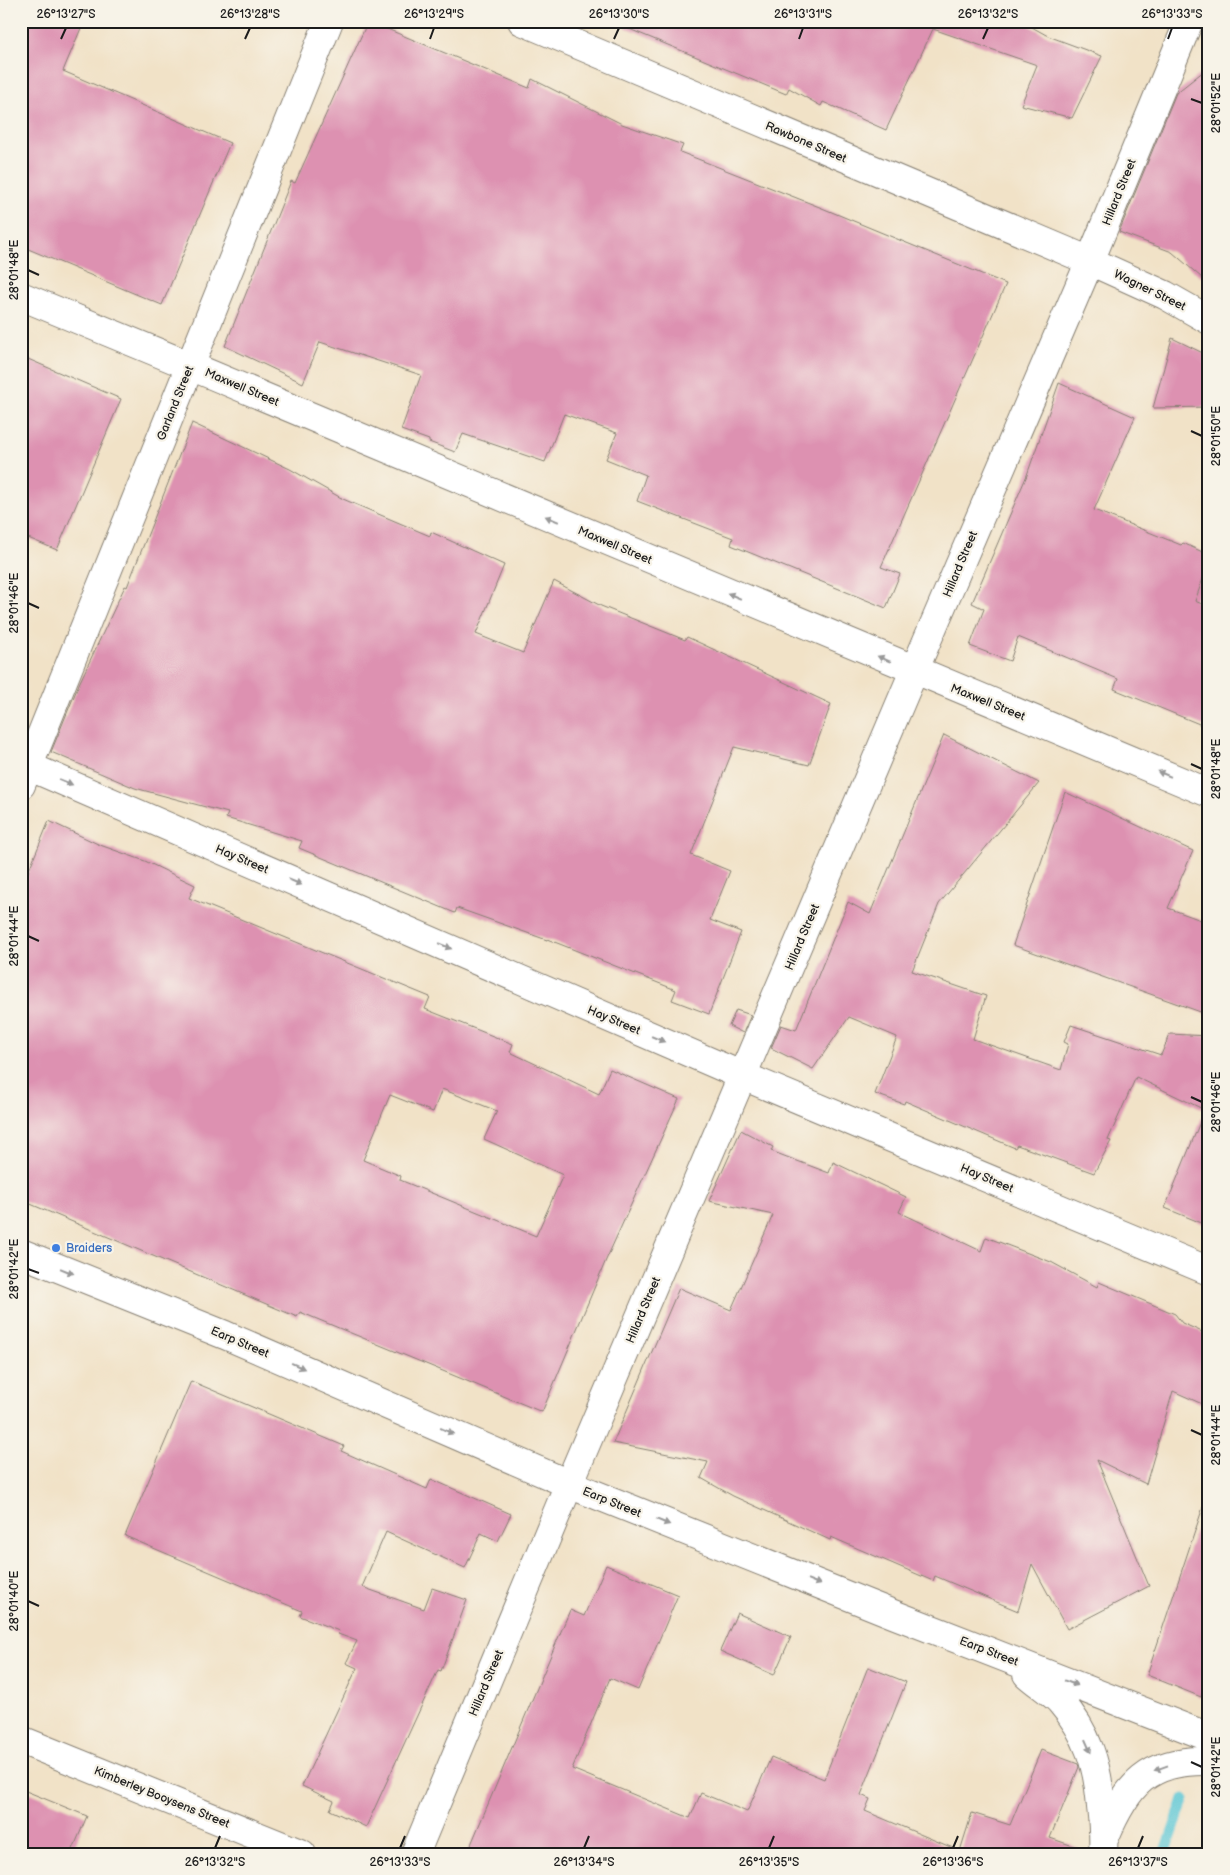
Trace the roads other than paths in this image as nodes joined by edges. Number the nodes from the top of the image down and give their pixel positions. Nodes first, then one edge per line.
1 (329, 21) edge
2 (522, 21) edge
3 (1189, 21) edge
4 (1090, 261) junction
5 (21, 296) edge
6 (1209, 320) edge
7 (190, 366) junction
8 (914, 671) junction
9 (24, 771) edge
10 (1209, 793) edge
11 (743, 1076) junction
12 (21, 1253) edge
13 (1209, 1271) edge
14 (569, 1484) junction
15 (1010, 1659) junction
16 (1209, 1737) edge
17 (21, 1740) edge
18 (1209, 1761) edge
19 (1103, 1846) edge
20 (302, 1854) edge
21 (415, 1854) edge

1 - 7 street, Garland Street
2 - 4 street, Rawbone Street
3 - 4 street, Hillard Street
4 - 6 street, Wagner Street
4 - 8 street, Hillard Street
5 - 7 street, Maxwell Street
8 -> 7 street, Maxwell Street
7 - 9 street, Garland Street
10 -> 8 street, Maxwell Street
8 - 11 street, Hillard Street
9 -> 11 street, Hay Street
11 - 13 street, Hay Street
11 - 14 street, Hillard Street
12 -> 14 street, Earp Street
14 -> 15 street, Earp Street
14 - 21 street, Hillard Street
15 -> 16 street, Earp Street
15 -> 19 street
17 - 20 street, Kimberley Booysens Street
18 -> 19 street

